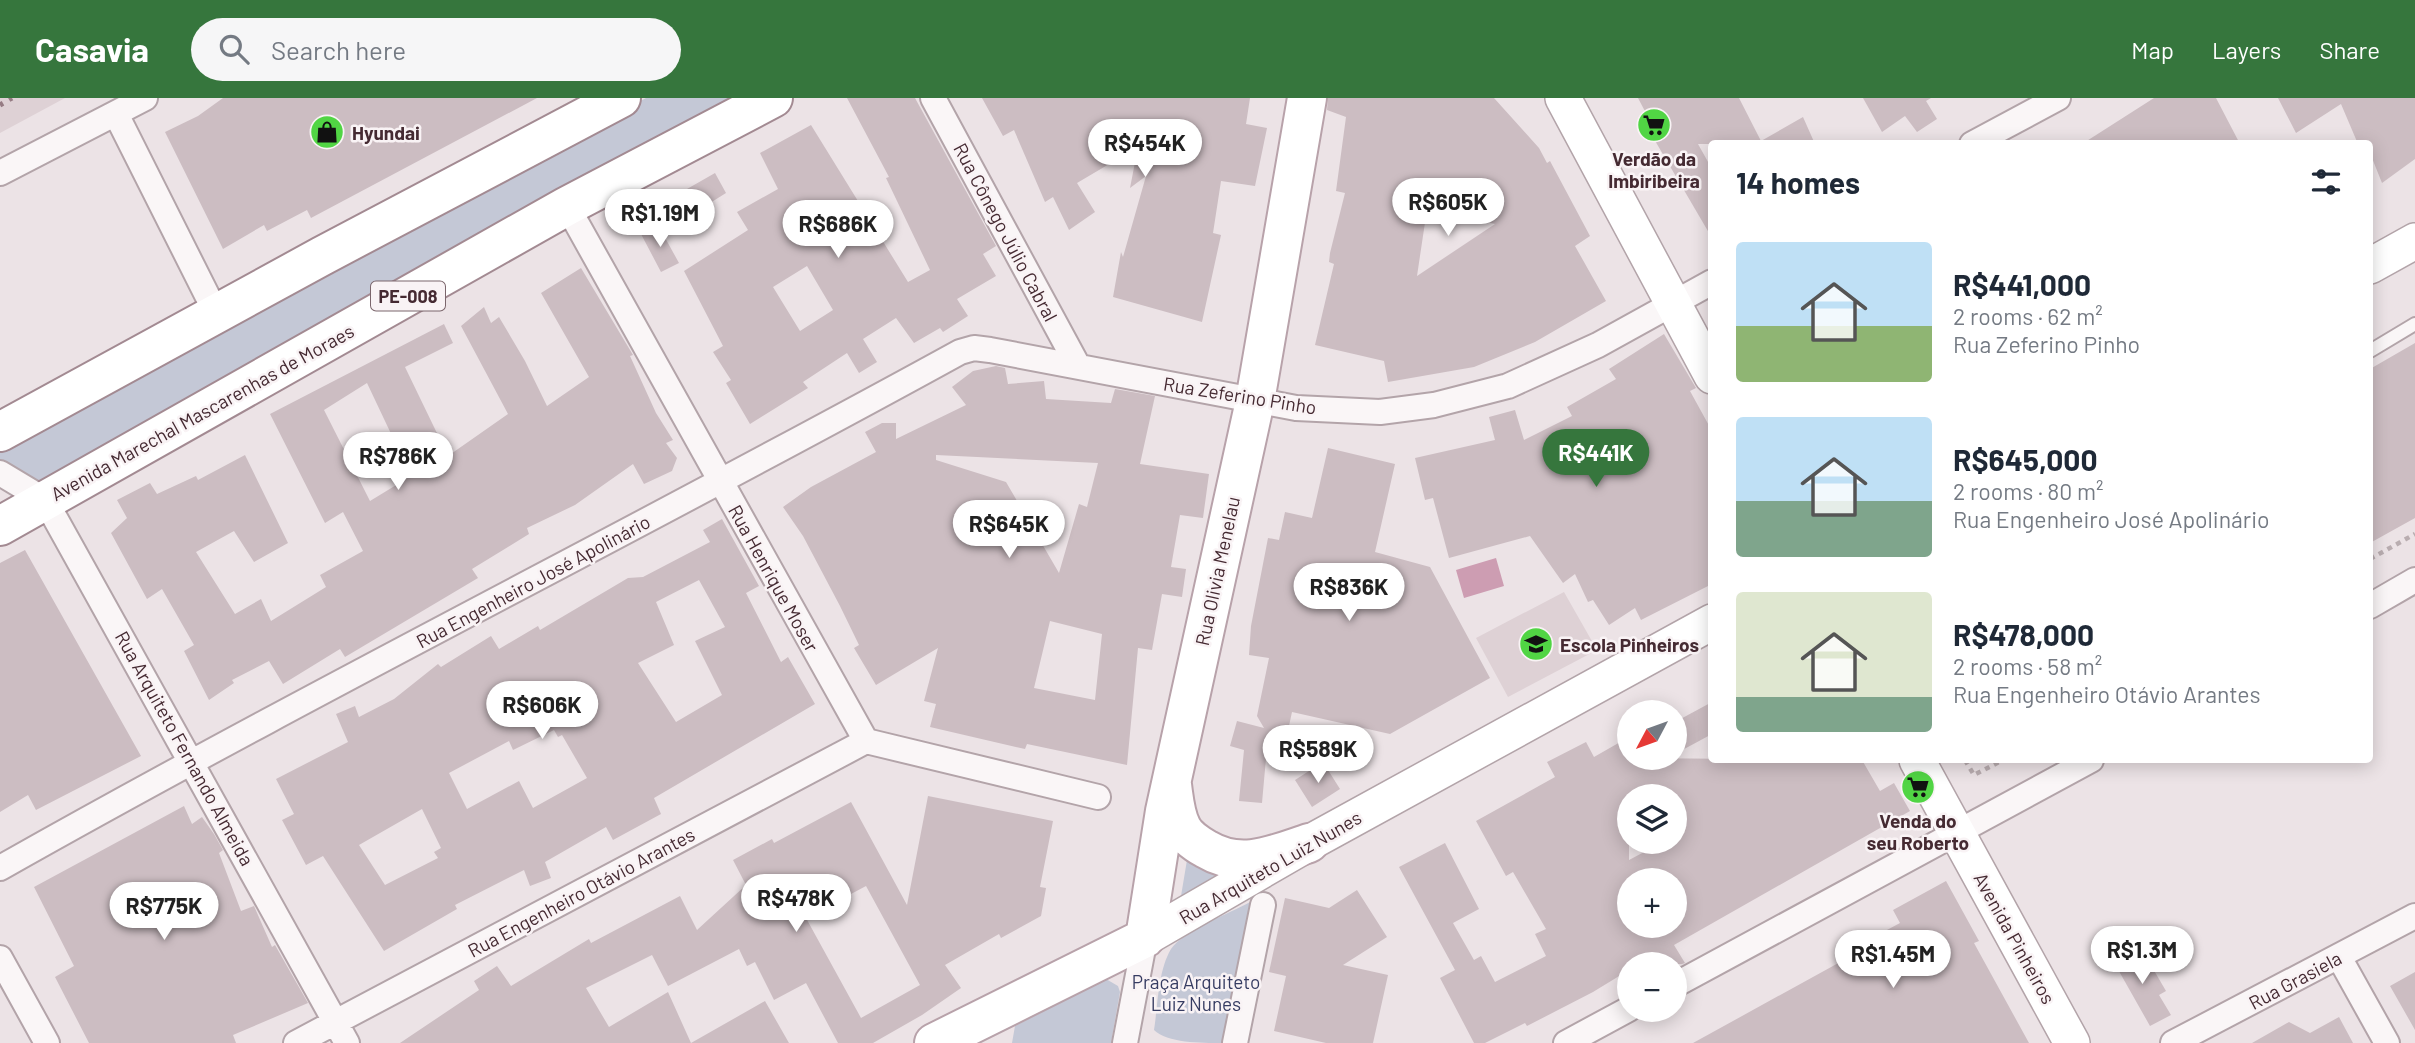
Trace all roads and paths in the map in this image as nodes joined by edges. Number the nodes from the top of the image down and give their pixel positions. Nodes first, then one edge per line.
1 (145, 98) edge
2 (621, 98) edge
3 (773, 98) edge
4 (933, 98) edge
5 (1307, 98) edge
6 (1563, 98) edge
7 (2058, 98) edge
8 (116, 114) junction
9 (1979, 140) edge
10 (0, 173) edge
11 (567, 206) junction
12 (2415, 241) edge
13 (2373, 264) edge
14 (1708, 284) edge
15 (1674, 302) junction
16 (216, 313) junction
17 (2415, 324) edge
18 (2373, 349) edge
19 (1078, 366) junction
20 (1708, 368) edge
21 (1255, 401) junction
22 (0, 432) edge
23 (0, 473) edge
24 (720, 484) junction
25 (45, 500) junction
26 (0, 526) edge
27 (2415, 534) edge
28 (2373, 557) edge
29 (2415, 580) edge
30 (2373, 604) edge
31 (1708, 624) edge
32 (866, 741) junction
33 (191, 760) junction
34 (1919, 763) edge
35 (1967, 763) edge
36 (1997, 763) edge
37 (2086, 763) edge
38 (1171, 783) junction
39 (1098, 797) dead end
40 (1958, 833) junction
41 (1309, 843) junction
42 (0, 867) edge
43 (1263, 905) dead end
44 (2415, 916) edge
45 (1145, 939) junction
46 (2339, 957) junction
47 (0, 958) edge
48 (1687, 979) edge
49 (1617, 1015) edge
50 (341, 1032) edge
51 (1129, 1042) edge
52 (47, 1043) edge
53 (296, 1043) edge
54 (934, 1043) edge
55 (1235, 1043) edge
56 (1566, 1043) edge
57 (2072, 1043) edge
58 (2173, 1043) edge
59 (2387, 1043) edge

1 - 8 street
2 - 16 main road
3 - 11 main road, Avenida Marechal Mascarenhas de Moraes / PE-008
4 - 19 street, Rua Cônego Júlio Cabral
5 - 21 main road, Rua Olivia Menelau
6 - 15 main road
7 - 9 street
8 - 10 street
8 - 16 street
11 - 24 street, Rua Henrique Moser
11 - 25 main road, Avenida Marechal Mascarenhas de Moraes / PE-008
12 - 13 main road
14 - 15 street, Rua Zeferino Pinho
15 - 20 main road
15 - 21 street, Rua Zeferino Pinho
16 - 22 main road
17 - 18 lane
19 - 21 street, Rua Zeferino Pinho
19 - 24 street, Rua Engenheiro José Apolinário
21 - 38 main road, Rua Olivia Menelau
23 - 25 street, Rua Arquiteto Fernando Almeida
24 - 32 street, Rua Henrique Moser
24 - 33 street, Rua Engenheiro José Apolinário
25 - 26 main road, Avenida Marechal Mascarenhas de Moraes / PE-008
25 - 33 street, Rua Arquiteto Fernando Almeida
27 - 28 path
29 - 30 street
31 - 41 main road, Rua Arquiteto Luiz Nunes
32 - 39 street
32 - 50 street, Rua Engenheiro Otávio Arantes
33 - 42 street, Rua Engenheiro José Apolinário
33 - 50 street, Rua Arquiteto Fernando Almeida
34 - 40 main road, Avenida Pinheiros
35 - 36 path
37 - 40 street
38 - 41 main road
38 - 45 main road, Rua Olivia Menelau
40 - 48 street
40 - 57 main road, Avenida Pinheiros
41 - 45 main road, Rua Arquiteto Luiz Nunes
43 - 55 street
44 - 46 street, Rua Grasiela
45 - 51 street, Rua Olivia Menelau
45 - 54 main road, Rua Arquiteto Luiz Nunes
46 - 58 street, Rua Grasiela
46 - 59 street
47 - 52 street
49 - 56 street
50 - 53 street, Rua Engenheiro Otávio Arantes

